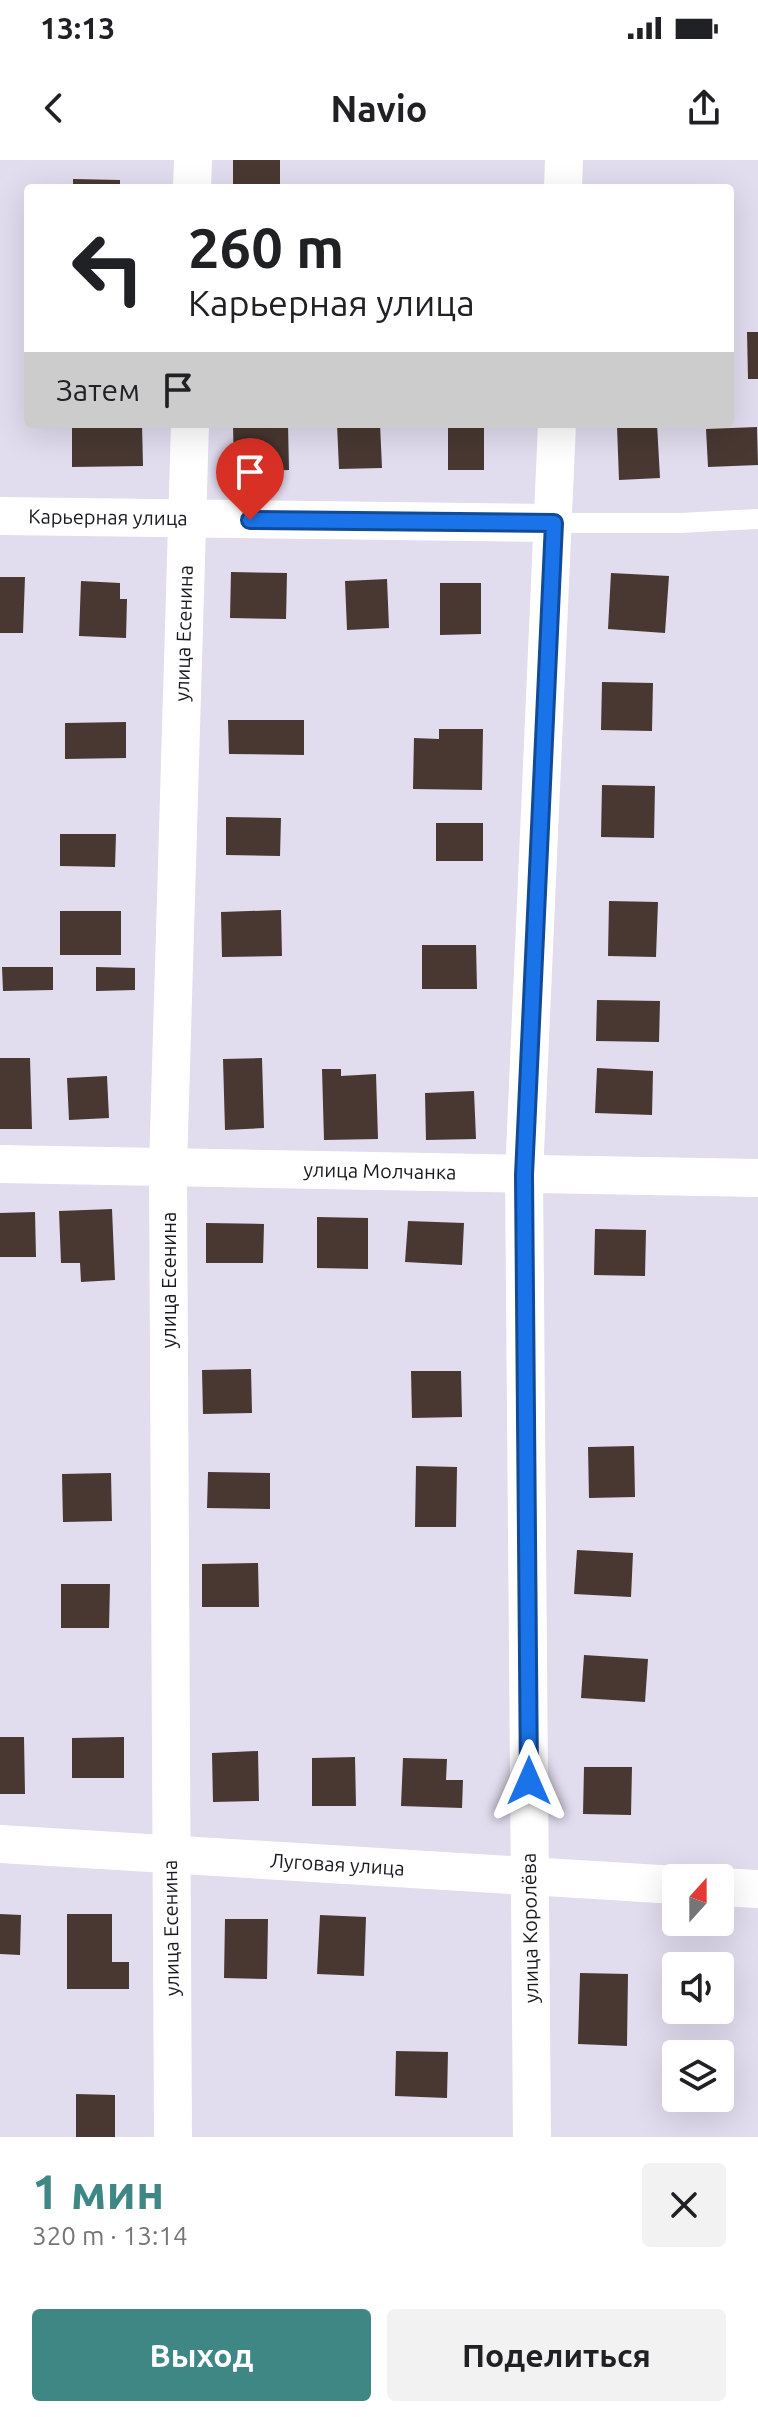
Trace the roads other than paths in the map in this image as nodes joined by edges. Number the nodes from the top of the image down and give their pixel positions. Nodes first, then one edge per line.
1 (193, 160) edge
2 (564, 160) edge
3 (192, 184) edge
4 (563, 184) edge
5 (190, 428) edge
6 (557, 428) edge
7 (0, 516) edge
8 (190, 519) junction
9 (758, 519) edge
10 (554, 523) junction
11 (0, 1164) edge
12 (168, 1168) junction
13 (524, 1175) junction
14 (758, 1178) edge
15 (0, 1844) edge
16 (170, 1852) junction
17 (530, 1876) junction
18 (662, 1884) edge
19 (734, 1888) edge
20 (758, 1889) edge
21 (173, 2137) edge
22 (532, 2137) edge

1 - 3 street
2 - 4 street
5 - 8 street, улица Есенина
6 - 10 street, улица Королёва
7 - 8 street, Карьерная улица
8 - 10 street, Карьерная улица
8 - 12 street, улица Есенина
9 - 10 lane
10 - 13 street, улица Королёва
11 - 12 street, улица Молчанка
12 - 13 street, улица Молчанка
12 - 16 street, улица Есенина
13 - 14 street, улица Молчанка
13 - 17 street, улица Королёва
15 - 16 street, Луговая улица
16 - 17 street, Луговая улица
16 - 21 street, улица Есенина
17 - 18 street, Луговая улица
17 - 22 street, улица Королёва
19 - 20 street

